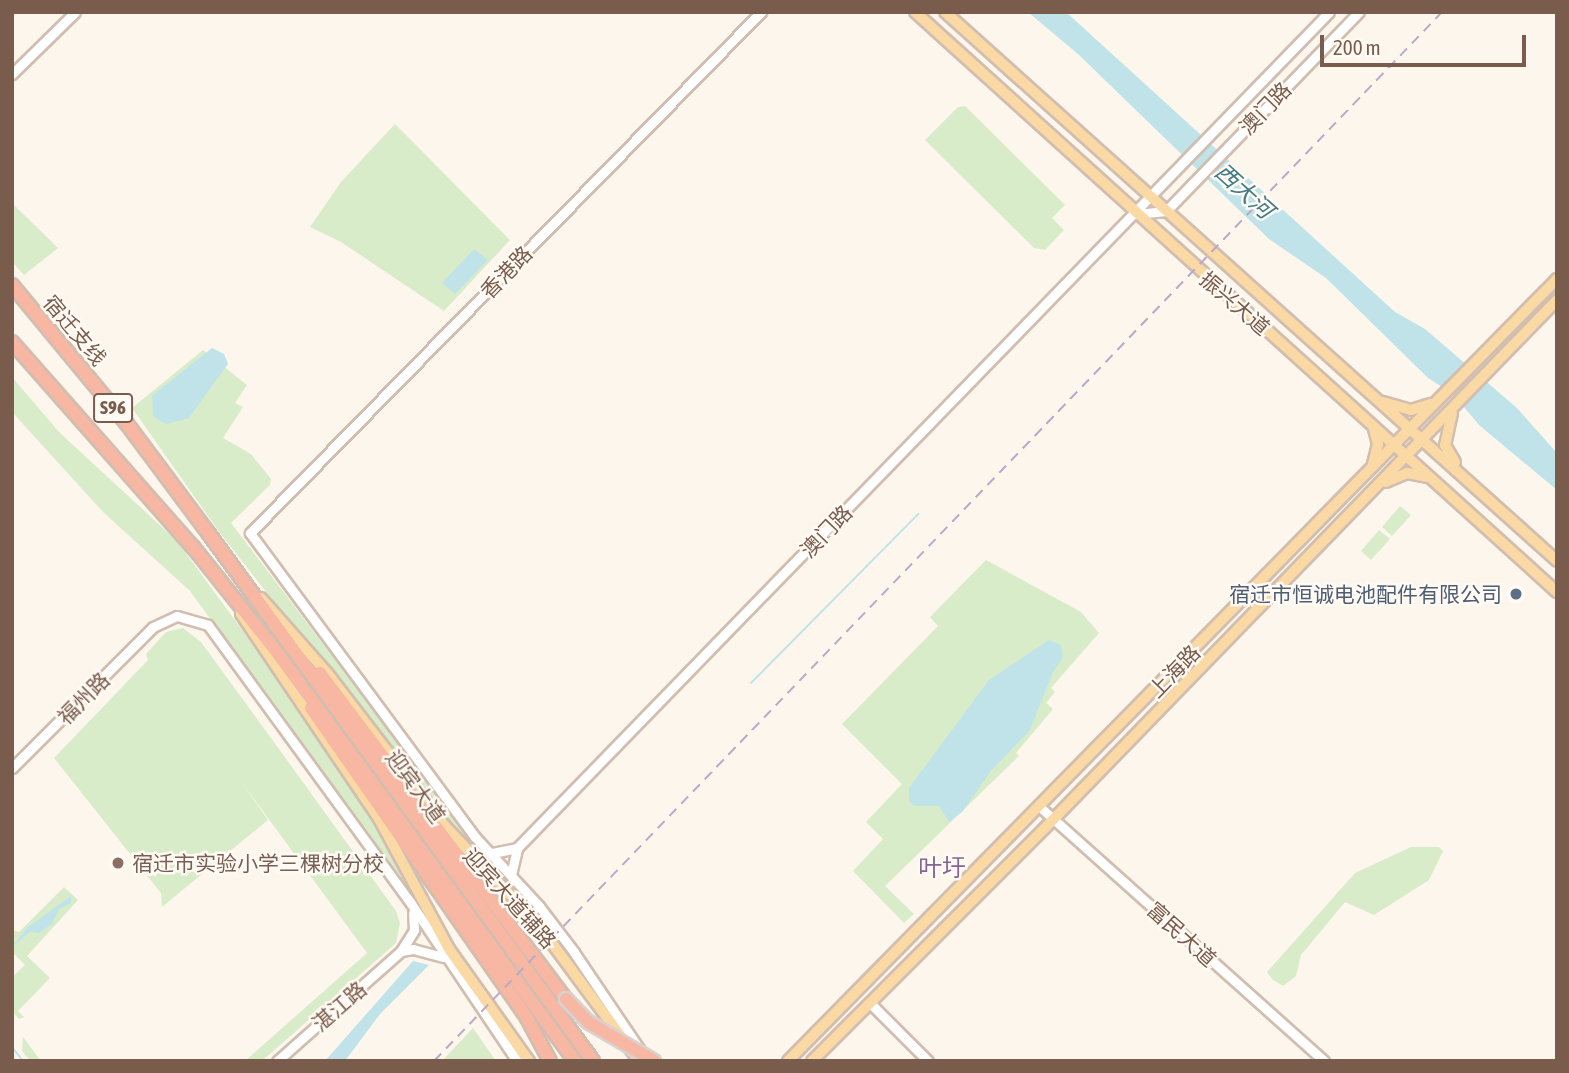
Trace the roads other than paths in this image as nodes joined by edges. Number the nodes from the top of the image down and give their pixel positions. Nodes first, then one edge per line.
1 (75, 12) edge
2 (761, 12) edge
3 (915, 12) edge
4 (945, 12) edge
5 (1329, 12) edge
6 (1359, 12) edge
7 (12, 74) edge
8 (1150, 197) junction
9 (1166, 211) junction
10 (1135, 214) junction
11 (1557, 279) edge
12 (12, 285) edge
13 (1557, 300) edge
14 (12, 342) edge
15 (1439, 399) junction
16 (1381, 404) junction
17 (1457, 404) junction
18 (1444, 417) junction
19 (1370, 424) junction
20 (1409, 429) junction
21 (1422, 440) junction
22 (1393, 445) junction
23 (1406, 457) junction
24 (1372, 467) junction
25 (1453, 468) junction
26 (1387, 476) junction
27 (1431, 479) junction
28 (1474, 486) junction
29 (1441, 488) junction
30 (1372, 491) junction
31 (209, 534) joint
32 (1557, 561) edge
33 (242, 578) junction
34 (226, 587) junction
35 (1557, 592) edge
36 (276, 651) junction
37 (1101, 746) junction
38 (1115, 756) junction
39 (12, 768) edge
40 (1040, 807) junction
41 (1053, 820) junction
42 (517, 848) junction
43 (492, 853) junction
44 (984, 863) junction
45 (999, 874) junction
46 (511, 875) junction
47 (410, 902) junction
48 (401, 951) junction
49 (443, 957) junction
50 (870, 1003) junction
51 (277, 1061) edge
52 (517, 1061) edge
53 (529, 1061) edge
54 (550, 1061) edge
55 (575, 1061) edge
56 (593, 1061) edge
57 (639, 1061) edge
58 (647, 1061) edge
59 (654, 1061) edge
60 (788, 1061) edge
61 (812, 1061) edge
62 (928, 1061) edge
63 (1324, 1061) edge

1 - 7 street
2 - 43 street, 香港路
3 - 10 main road, 振兴大道
4 - 8 main road, 振兴大道
5 - 8 street, 澳门路
6 - 9 street, 澳门路
8 - 9 main road, 振兴大道
8 - 10 street, 澳门路
9 - 10 street
9 - 16 main road, 振兴大道
10 - 19 main road, 振兴大道
10 - 42 street, 澳门路
11 - 15 main road, 上海路
12 - 31 highway, 宿迁支线 / S96
13 - 17 main road, 上海路
14 - 34 highway, 迎宾大道 / S96
15 - 16 main road
15 - 18 main road
15 - 20 main road, 上海路
16 - 19 main road
16 - 20 main road, 振兴大道
17 - 18 main road, 上海路
17 - 28 main road
18 - 21 main road, 上海路
19 - 22 main road, 振兴大道
19 - 24 main road
20 - 21 main road, 振兴大道
20 - 22 main road, 上海路
21 - 23 main road, 上海路
21 - 25 main road, 振兴大道
22 - 23 main road, 振兴大道
22 - 24 main road, 上海路
23 - 26 main road, 上海路
23 - 27 main road, 振兴大道
24 - 26 main road
24 - 37 main road, 上海路
25 - 28 main road, 振兴大道
25 - 29 main road
26 - 30 main road, 上海路
27 - 29 main road, 振兴大道
27 - 30 main road
28 - 32 main road, 振兴大道
29 - 35 main road, 振兴大道
30 - 38 main road, 上海路
31 - 33 highway, 迎宾大道
33 - 56 highway, 迎宾大道
33 - 57 main road, 迎宾大道辅路
33 - 59 highway, bridge
34 - 36 highway, 迎宾大道
34 - 53 main road
36 - 54 highway
36 - 55 highway, 迎宾大道
37 - 38 main road
37 - 40 main road, 上海路
38 - 41 main road, 上海路
39 - 47 street, 福州路
40 - 41 street, 富民大道
40 - 44 main road, 上海路
41 - 45 main road, 上海路
41 - 63 street, 富民大道
42 - 43 street
42 - 46 street
43 - 46 street
44 - 45 main road
44 - 60 main road, 上海路
45 - 50 main road, 上海路
46 - 58 street
47 - 48 street
47 - 49 street
48 - 49 street
48 - 51 street, 湛江路
49 - 52 street
50 - 61 main road, 上海路
50 - 62 street

